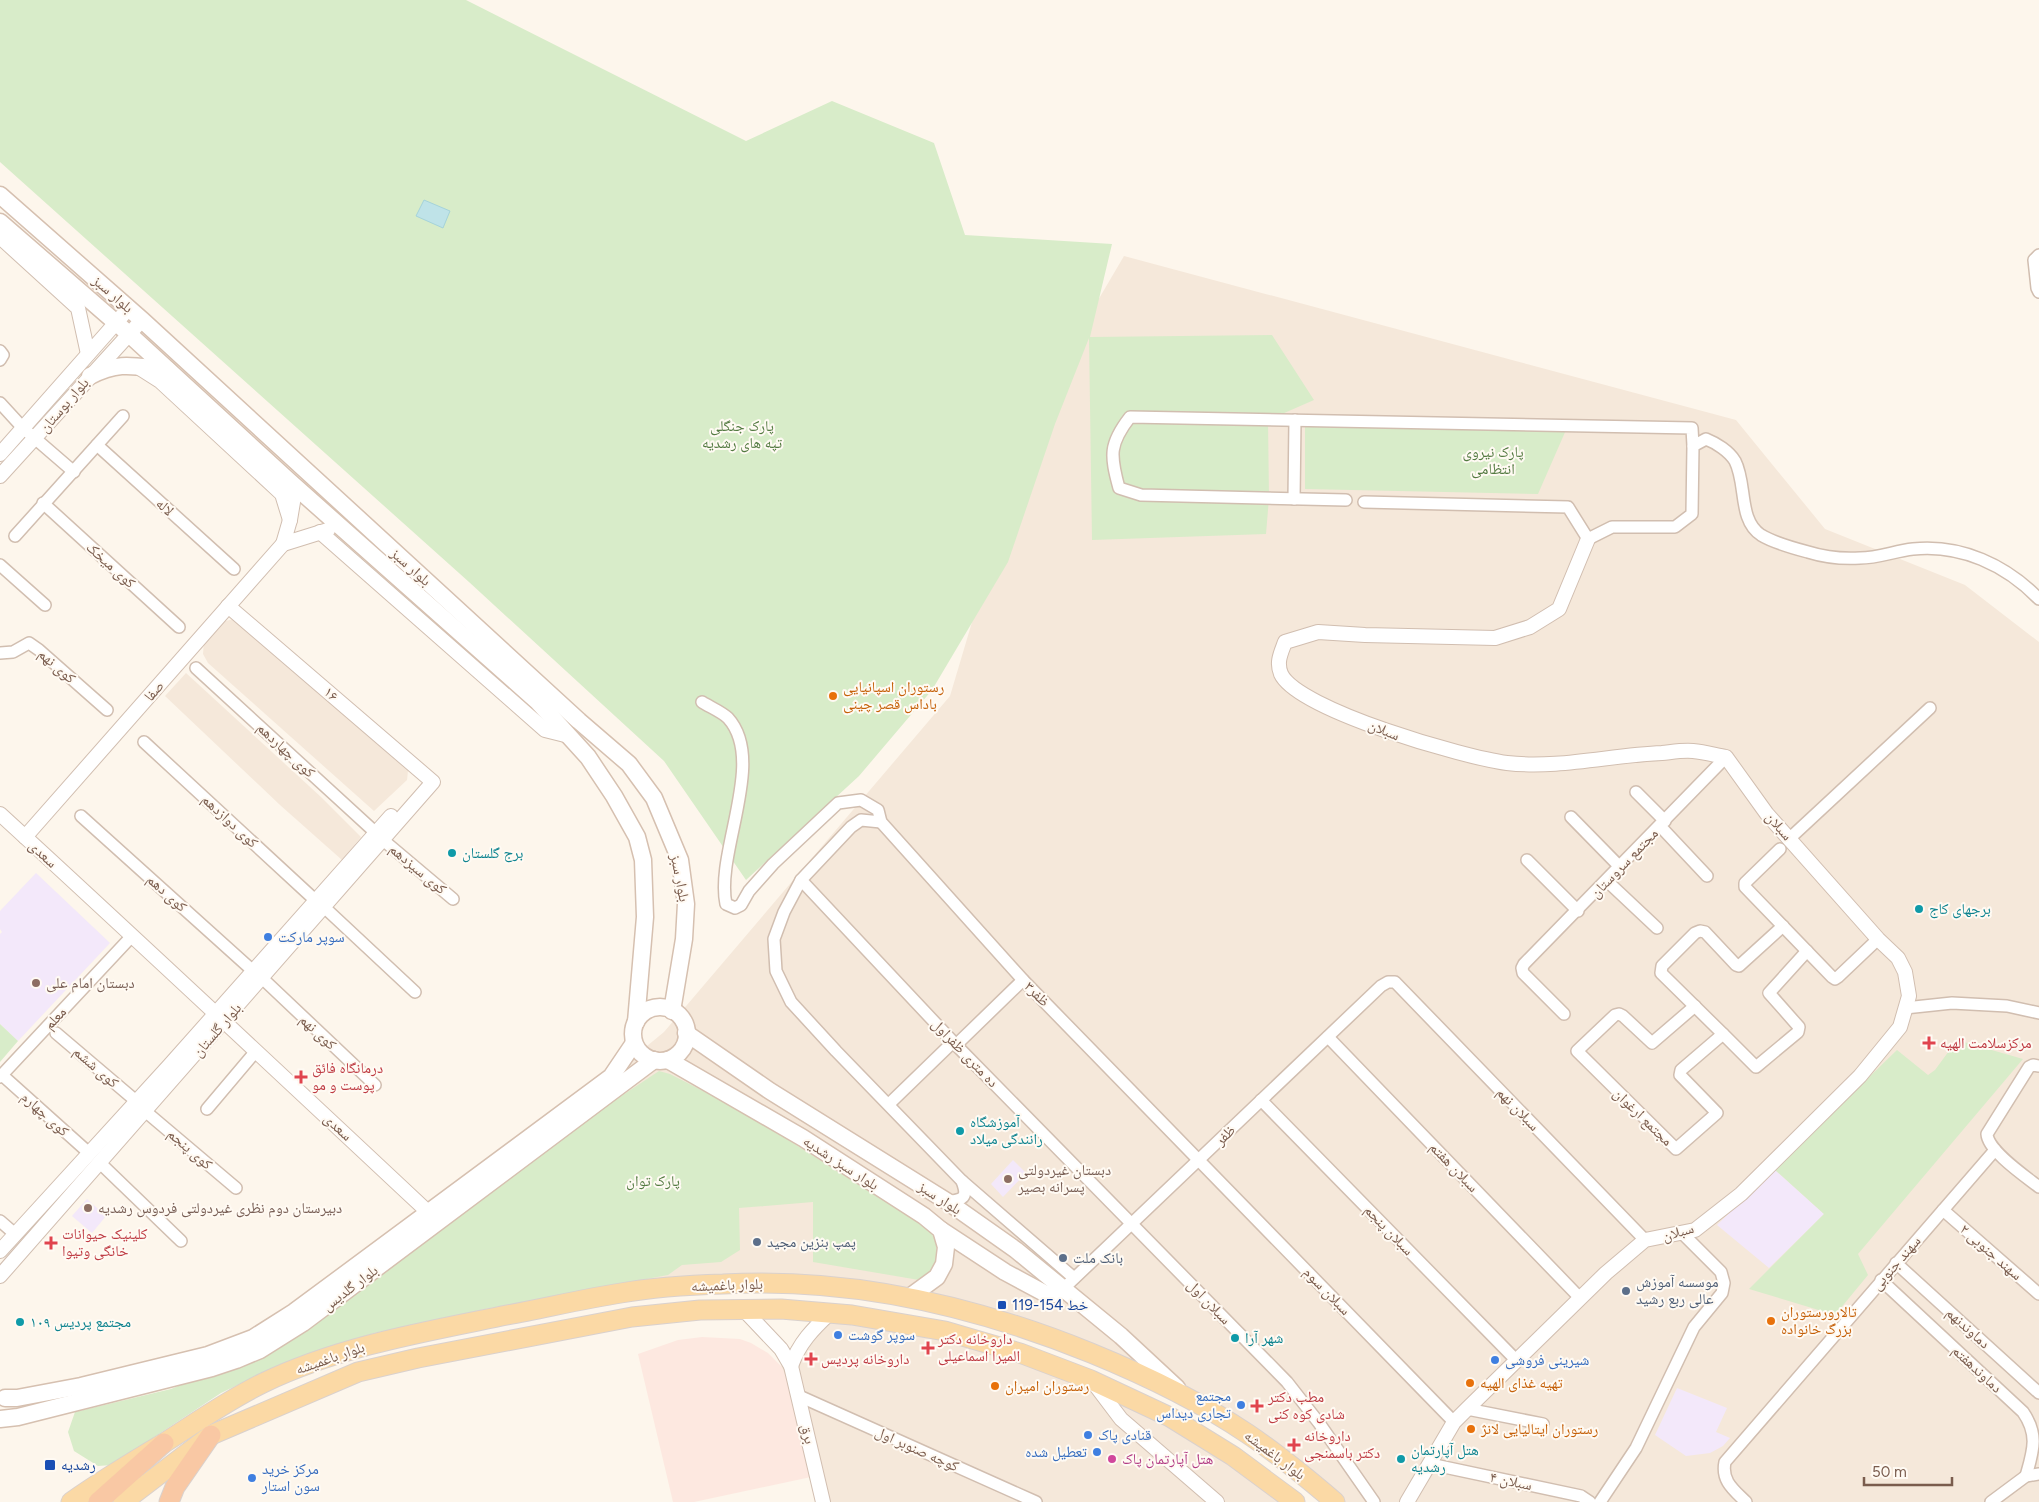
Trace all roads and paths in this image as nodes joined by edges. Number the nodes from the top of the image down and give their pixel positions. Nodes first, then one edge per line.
1 (0, 195) edge
2 (0, 222) edge
3 (0, 237) edge
4 (2039, 255) edge
5 (2039, 292) edge
6 (128, 308) junction
7 (142, 320) junction
8 (116, 322) junction
9 (129, 334) junction
10 (0, 351) edge
11 (88, 354) junction
12 (0, 360) edge
13 (137, 366) junction
14 (168, 370) junction
15 (90, 376) junction
16 (0, 403) edge
17 (123, 416) dead end
18 (1295, 420) junction
19 (23, 428) junction
20 (36, 438) junction
21 (97, 445) junction
22 (1693, 446) junction
23 (0, 454) edge
24 (74, 472) junction
25 (0, 476) edge
26 (289, 481) junction
27 (1294, 499) junction
28 (1346, 500) dead end
29 (1364, 502) dead end
30 (43, 503) junction
31 (290, 520) junction
32 (344, 530) junction
33 (320, 532) junction
34 (15, 536) dead end
35 (1588, 539) junction
36 (283, 544) junction
37 (0, 565) edge
38 (234, 570) dead end
39 (2039, 599) edge
40 (45, 605) dead end
41 (228, 606) junction
42 (179, 627) dead end
43 (0, 654) edge
44 (196, 668) dead end
45 (702, 702) dead end
46 (1930, 708) dead end
47 (107, 710) dead end
48 (569, 736) junction
49 (144, 742) dead end
50 (1726, 757) junction
51 (430, 779) joint
52 (1636, 792) dead end
53 (0, 814) edge
54 (81, 816) dead end
55 (1571, 817) dead end
56 (881, 822) junction
57 (1662, 823) junction
58 (379, 836) junction
59 (26, 838) junction
60 (1784, 844) junction
61 (1527, 860) dead end
62 (1620, 867) junction
63 (1707, 876) dead end
64 (801, 880) junction
65 (1607, 881) junction
66 (453, 899) dead end
67 (320, 904) junction
68 (1578, 911) junction
69 (1783, 926) junction
70 (1657, 928) dead end
71 (132, 937) junction
72 (1878, 939) junction
73 (1807, 951) junction
74 (257, 974) junction
75 (1023, 980) junction
76 (1388, 982) joint
77 (415, 992) dead end
78 (1695, 1006) junction
79 (1905, 1008) junction
80 (672, 1011) junction
81 (2039, 1013) edge
82 (1564, 1014) dead end
83 (220, 1017) junction
84 (636, 1022) junction
85 (56, 1033) dead end
86 (686, 1033) junction
87 (1723, 1034) junction
88 (1328, 1037) junction
89 (634, 1043) junction
90 (955, 1044) junction
91 (256, 1051) junction
92 (661, 1060) junction
93 (2036, 1066) edge
94 (1, 1076) edge
95 (375, 1085) dead end
96 (1261, 1100) junction
97 (889, 1104) junction
98 (141, 1106) junction
99 (207, 1109) dead end
100 (1995, 1150) junction
101 (89, 1153) junction
102 (1199, 1159) junction
103 (99, 1162) junction
104 (962, 1181) junction
105 (2039, 1187) edge
106 (236, 1188) dead end
107 (948, 1202) junction
108 (1943, 1210) junction
109 (432, 1218) junction
110 (0, 1221) edge
111 (1132, 1223) junction
112 (941, 1230) junction
113 (1682, 1233) junction
114 (15, 1234) junction
115 (1645, 1240) junction
116 (181, 1241) dead end
117 (28, 1245) junction
118 (0, 1251) edge
119 (1896, 1263) junction
120 (0, 1276) edge
121 (1881, 1280) junction
122 (1069, 1283) junction
123 (2039, 1294) edge
124 (912, 1296) junction
125 (1580, 1298) junction
126 (744, 1310) junction
127 (830, 1313) junction
128 (1517, 1361) junction
129 (791, 1366) junction
130 (1091, 1380) junction
131 (2039, 1393) edge
132 (1184, 1395) junction
133 (3, 1396) edge
134 (799, 1396) junction
135 (1467, 1409) junction
136 (0, 1419) edge
137 (1454, 1422) junction
138 (1543, 1424) dead end
139 (211, 1435) junction
140 (164, 1442) junction
141 (1430, 1464) junction
142 (2039, 1474) edge
143 (2026, 1476) junction
144 (826, 1500) edge
145 (71, 1502) edge
146 (98, 1502) edge
147 (123, 1502) edge
148 (169, 1502) edge
149 (1036, 1502) edge
150 (1217, 1502) edge
151 (1295, 1502) edge
152 (1335, 1502) edge
153 (1374, 1502) edge
154 (1407, 1502) edge
155 (1590, 1502) edge
156 (1600, 1502) edge
157 (1746, 1502) edge
158 (1991, 1502) edge

1 - 6 main road, بلوار سبز
2 - 8 main road, بلوار سبز
3 - 11 street
4 - 5 street
6 - 7 main road, بلوار سبز
6 - 8 street, بلوار بوستان
7 - 9 street, بلوار بوستان
7 - 80 main road, بلوار سبز
8 - 9 main road, بلوار سبز
8 - 11 street, بلوار بوستان
9 - 14 main road, بلوار سبز
9 - 15 street, بلوار بوستان
10 - 12 street
11 - 19 street, بلوار بوستان
13 - 14 main road
13 - 15 main road
13 - 31 street
14 - 26 main road, بلوار سبز
15 - 20 street, بلوار بوستان
16 - 19 street
17 - 21 street
18 - 22 street
18 - 27 street
18 - 27 street
19 - 20 street
19 - 23 street, بلوار بوستان
20 - 24 street
20 - 25 street, بلوار بوستان
21 - 24 street
21 - 38 street, لاله
22 - 35 street
22 - 39 street
24 - 30 street
26 - 31 street
26 - 32 main road, بلوار سبز
27 - 28 street
29 - 35 street
30 - 34 street
30 - 42 street, کوی میخک
31 - 36 street
32 - 33 street
32 - 48 main road, بلوار سبز
33 - 36 street
33 - 48 street
35 - 50 street, سبلان
36 - 41 street, صفا
37 - 40 street
41 - 51 street, ۱۶
41 - 59 street, صفا
43 - 47 street, کوی نهم
44 - 58 street, کوی چهاردهم
45 - 56 street, ظفر۳
46 - 60 street
48 - 84 main road, بلوار سبز
49 - 67 street, کوی دوازدهم
50 - 57 street, مجتمع سروستان
50 - 60 street, سبلان
51 - 58 street, بلوار گلستان
52 - 57 street
53 - 59 street, سعدی
54 - 74 street, کوی دهم
55 - 62 street
56 - 64 street
56 - 75 street, ظفر۳
57 - 62 street, مجتمع سروستان
57 - 63 street
58 - 66 street, کوی سیزدهم
58 - 67 street, بلوار گلستان
59 - 71 street, سعدی
60 - 69 street
60 - 72 street, سبلان
61 - 68 street
62 - 65 street, مجتمع سروستان
64 - 90 street, ده متری ظفراول
64 - 97 street
65 - 68 street, مجتمع سروستان
65 - 70 street
67 - 74 street, بلوار گلستان
67 - 77 street, کوی دوازدهم
68 - 82 street, مجتمع سروستان
69 - 73 street
69 - 78 street
71 - 83 street, سعدی
71 - 94 street, معلم
72 - 73 street
72 - 79 street, سبلان
73 - 87 street
74 - 83 street, بلوار گلستان
74 - 95 street, کوی نهم
75 - 90 street
75 - 102 street, ظفر۳
76 - 88 street, ظفر
76 - 115 street, سبلان نهم
78 - 87 street
78 - 87 street, مجتمع ارغوان
79 - 81 street
79 - 113 street, سبلان
80 - 84 main road
80 - 86 main road
83 - 91 street, سعدی
83 - 98 street, بلوار گلستان
84 - 89 main road
85 - 98 street, کوی ششم
86 - 92 main road
86 - 107 main road, بلوار سبز
88 - 96 street, ظفر
88 - 125 street, سبلان هفتم
89 - 92 main road
89 - 109 main road, بلوار گلدیس
90 - 97 street
90 - 111 street, ده متری ظفراول
91 - 99 street
91 - 109 street, سعدی
92 - 109 main road, بلوار گلدیس
92 - 112 main road, بلوار سبز رشدیه
93 - 100 street
94 - 101 street, کوی چهارم
96 - 102 street, ظفر
96 - 128 street, سبلان پنجم
97 - 104 street
98 - 101 street, بلوار گلستان
98 - 103 street, بلوار گلستان
98 - 106 street, کوی پنجم
100 - 105 street
100 - 108 street, سهند جنوبی
101 - 103 street
101 - 114 street, بلوار گلستان
102 - 111 street, ظفر
102 - 137 street, سبلان سوم
103 - 116 street
103 - 117 street, بلوار گلستان
104 - 107 street
104 - 122 street
107 - 122 main road, بلوار سبز
108 - 119 street, سهند جنوبی
108 - 123 street, سهند جنوبی ۲
109 - 133 main road, بلوار گلدیس
109 - 136 main road, بلوار گلدیس
110 - 114 street
111 - 122 street, ظفر
111 - 153 street, سبلان اول
112 - 122 main road, بلوار سبز رشدیه
112 - 124 main road
113 - 115 street, سبلان
113 - 156 street
114 - 117 street
114 - 118 street, بلوار گلستان
115 - 125 street, سبلان
117 - 120 street, بلوار گلستان
119 - 121 street, سهند جنوبی
119 - 131 street, دماوندنهم
121 - 143 street, دماوندهفتم
121 - 157 street, سهند جنوبی
122 - 132 main road, بلوار سبز
124 - 132 main road, بلوار باغمیشه
124 - 140 main road, بلوار باغمیشه
125 - 128 street, سبلان
126 - 127 main road, بلوار باغمیشه
126 - 129 street, برق
126 - 139 main road, بلوار باغمیشه
127 - 129 street
127 - 130 main road, بلوار باغمیشه
128 - 135 street, سبلان
129 - 134 street, برق
130 - 150 street
130 - 151 main road, بلوار باغمیشه
132 - 152 main road, بلوار باغمیشه
133 - 136 main road
134 - 144 street, برق
134 - 149 street, کوچه صنوبر اول
135 - 137 street, سبلان
135 - 138 street
137 - 141 street, سبلان
139 - 147 main road, بلوار باغمیشه
139 - 148 highway
140 - 145 main road, بلوار باغمیشه
140 - 146 highway
141 - 154 street, سبلان
141 - 155 street, سبلان ۴
142 - 143 street
143 - 158 street

